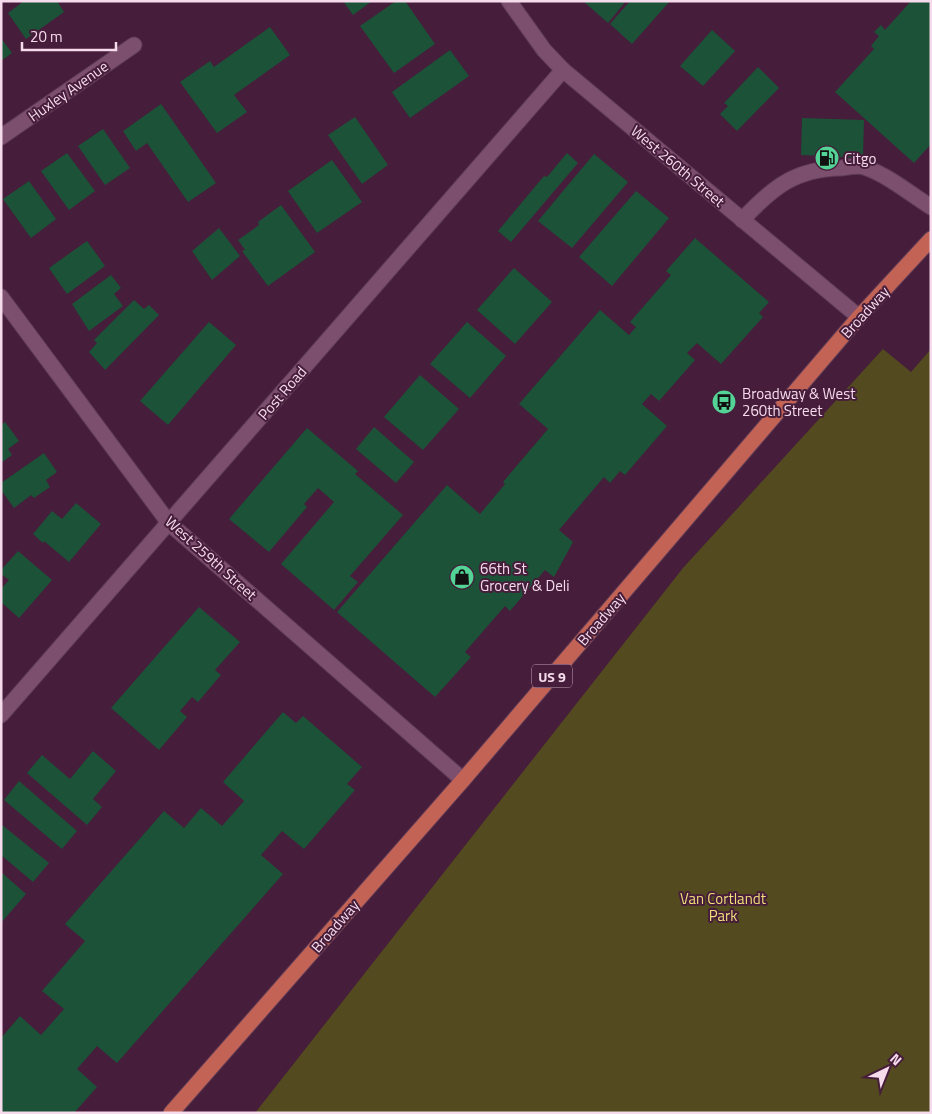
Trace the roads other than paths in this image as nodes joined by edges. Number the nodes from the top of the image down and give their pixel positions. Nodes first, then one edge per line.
1 (510, 1) edge
2 (134, 45) dead end
3 (563, 70) junction
4 (1, 137) edge
5 (931, 207) edge
6 (742, 220) junction
7 (931, 239) edge
8 (1, 297) edge
9 (859, 318) junction
10 (169, 523) junction
11 (1, 715) edge
12 (463, 780) junction
13 (171, 1113) edge

1 - 3 street, West 260th Street
2 - 4 street, Huxley Avenue
3 - 6 street, West 260th Street
3 - 10 street, Post Road
5 - 6 street
6 - 9 street, West 260th Street
7 - 9 main road, Broadway / US 9
8 - 10 street, West 259th Street
9 - 12 main road, Broadway / US 9
10 - 11 street, Post Road
10 - 12 street, West 259th Street
12 - 13 main road, Broadway / US 9

